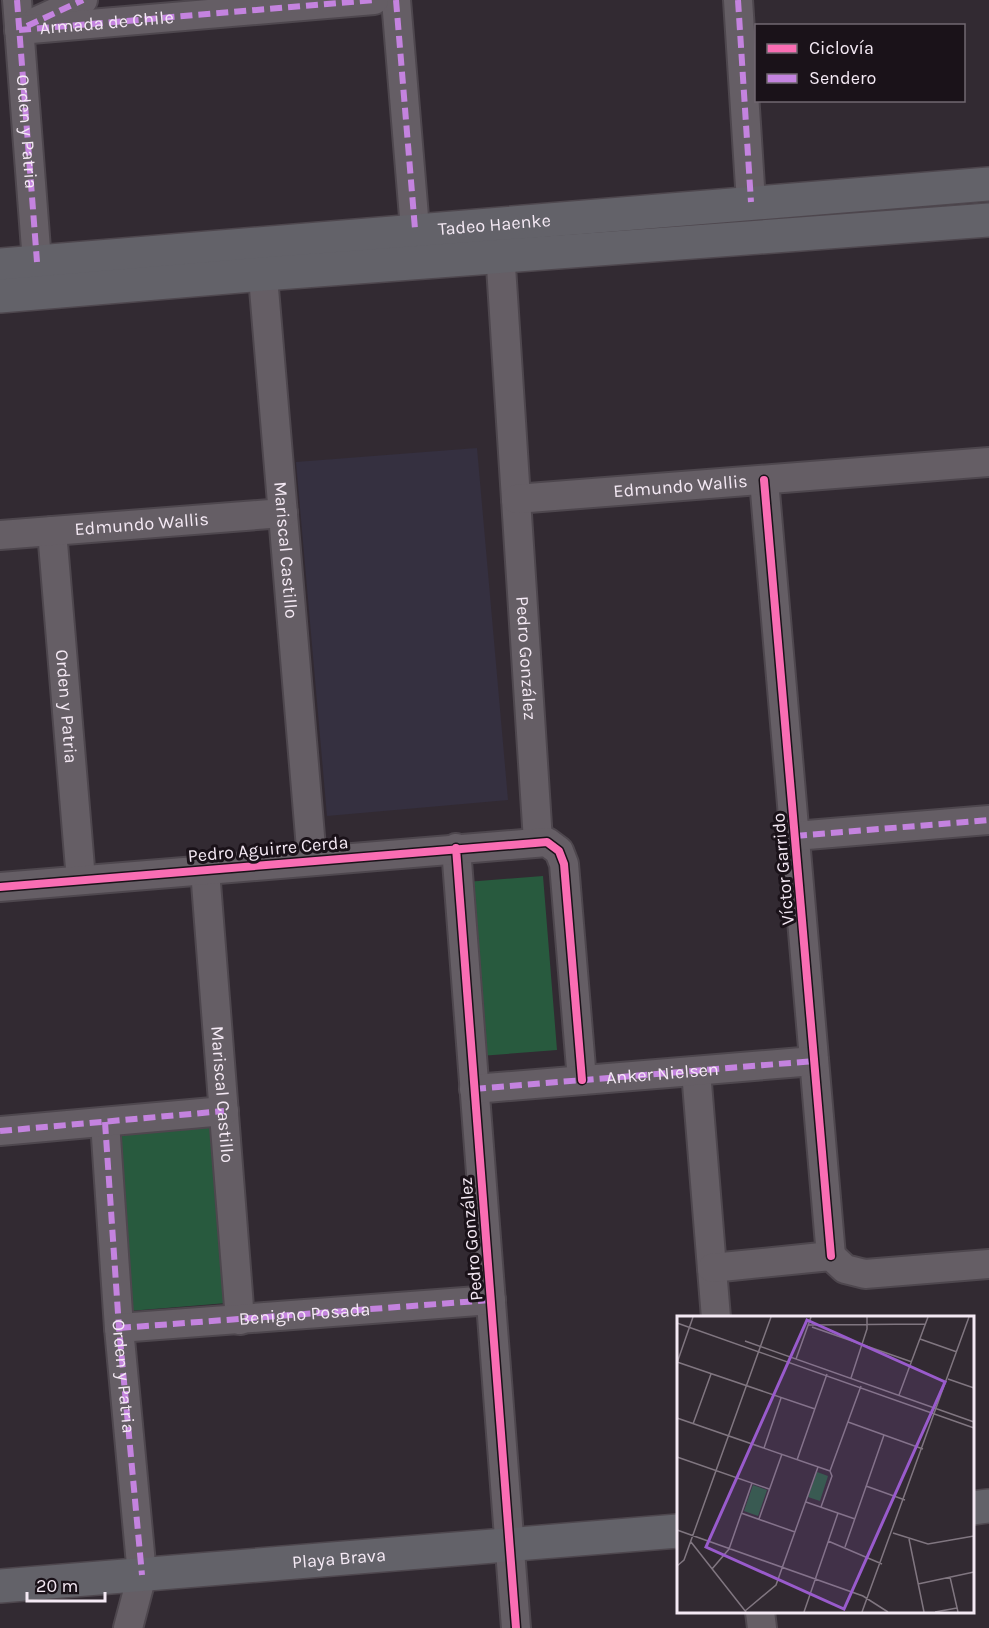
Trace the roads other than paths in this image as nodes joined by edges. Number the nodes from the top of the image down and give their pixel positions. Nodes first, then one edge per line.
1 (17, 0) edge
2 (83, 0) edge
3 (374, 0) edge
4 (396, 0) edge
5 (738, 0) edge
6 (19, 30) junction
7 (989, 184) edge
8 (751, 202) junction
9 (989, 220) edge
10 (499, 222) junction
11 (415, 229) junction
12 (501, 256) junction
13 (262, 258) junction
14 (37, 262) junction
15 (0, 265) edge
16 (0, 296) edge
17 (989, 462) edge
18 (764, 480) junction
19 (516, 499) junction
20 (283, 513) junction
21 (52, 531) junction
22 (0, 535) edge
23 (989, 820) edge
24 (795, 836) junction
25 (538, 841) junction
26 (456, 848) junction
27 (312, 860) junction
28 (205, 870) junction
29 (81, 880) junction
30 (0, 887) edge
31 (814, 1061) junction
32 (696, 1071) junction
33 (582, 1080) junction
34 (474, 1089) junction
35 (224, 1112) junction
36 (105, 1122) junction
37 (0, 1131) edge
38 (831, 1256) junction
39 (989, 1264) edge
40 (712, 1268) junction
41 (491, 1300) junction
42 (716, 1316) edge
43 (240, 1320) junction
44 (119, 1328) junction
45 (989, 1506) edge
46 (974, 1508) edge
47 (677, 1531) edge
48 (510, 1544) junction
49 (142, 1575) junction
50 (0, 1586) edge
51 (760, 1613) edge
52 (128, 1628) edge
53 (516, 1628) edge
54 (762, 1628) edge

1 - 6 street, Orden y Patria
2 - 6 street
3 - 6 street, Armada de Chile
4 - 11 street
5 - 8 street
6 - 14 street, Orden y Patria
7 - 8 main road, Tadeo Haenke
8 - 10 main road, Tadeo Haenke
9 - 12 main road, Tadeo Haenke
10 - 11 main road, Tadeo Haenke
10 - 12 street, Pedro González
11 - 13 main road, Tadeo Haenke
12 - 13 main road, Tadeo Haenke
12 - 19 street, Pedro González
13 - 14 main road, Tadeo Haenke
13 - 16 main road, Tadeo Haenke
13 - 20 street, Mariscal Castillo
14 - 15 main road, Tadeo Haenke
17 - 18 street, Edmundo Wallis
18 - 19 street, Edmundo Wallis
18 - 24 street, Víctor Garrido
19 - 25 street, Pedro González
20 - 21 street, Edmundo Wallis
20 - 27 street, Mariscal Castillo
21 - 22 street, Edmundo Wallis
21 - 29 street, Orden y Patria
23 - 24 street
24 - 31 street, Víctor Garrido
25 - 26 street, Pedro Aguirre Cerda
25 - 33 street
26 - 27 street, Pedro Aguirre Cerda
26 - 34 street, Pedro González
27 - 28 street, Pedro Aguirre Cerda
28 - 29 street, Pedro Aguirre Cerda
28 - 35 street, Mariscal Castillo
29 - 30 street, Pedro Aguirre Cerda
31 - 32 street, Anker Nielsen
31 - 38 street, Víctor Garrido
32 - 33 street, Anker Nielsen
32 - 40 street
33 - 34 street, Anker Nielsen
34 - 41 street, Pedro González
35 - 36 street
35 - 43 street, Mariscal Castillo
36 - 37 street
36 - 44 street, Orden y Patria
38 - 39 street
38 - 40 street
40 - 42 street
41 - 43 street, Benigno Posada
41 - 48 street, Pedro González
43 - 44 street, Benigno Posada
44 - 49 street, Orden y Patria
45 - 46 main road
47 - 48 main road, Playa Brava
48 - 49 main road, Playa Brava
48 - 53 street, Pedro González
49 - 50 main road, Playa Brava
49 - 52 street, Orden y Patria
51 - 54 street

